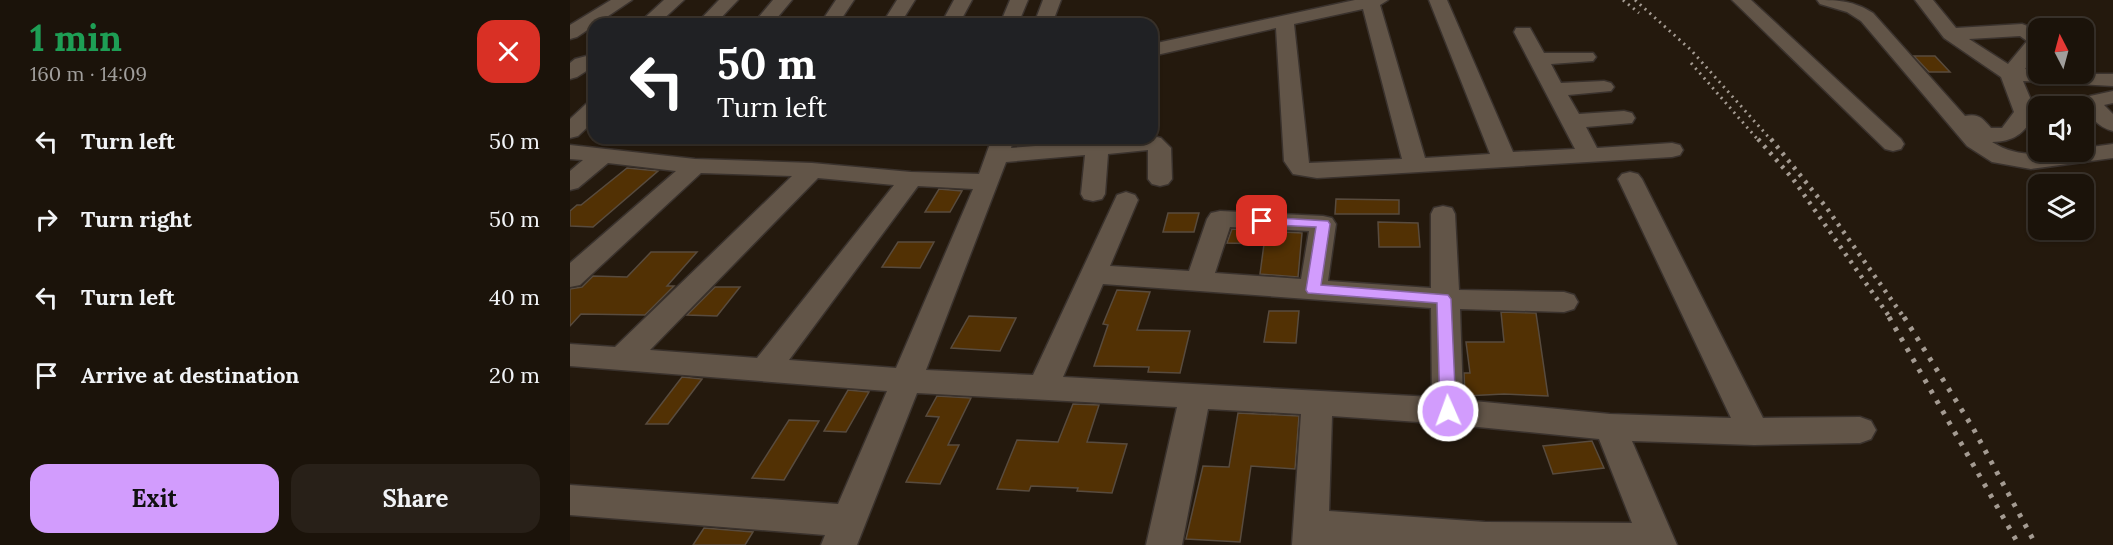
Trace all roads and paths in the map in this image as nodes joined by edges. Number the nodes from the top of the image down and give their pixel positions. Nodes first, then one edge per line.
1 (623, 0) edge
2 (675, 0) edge
3 (729, 0) edge
4 (783, 0) edge
5 (845, 0) edge
6 (906, 0) edge
7 (963, 0) edge
8 (1019, 0) edge
9 (1052, 0) edge
10 (1438, 0) edge
11 (1741, 0) edge
12 (1826, 0) edge
13 (1856, 0) edge
14 (1924, 0) edge
15 (1375, 1) edge
16 (594, 18) edge
17 (654, 18) edge
18 (711, 18) edge
19 (767, 18) edge
20 (833, 18) edge
21 (895, 18) edge
22 (953, 18) edge
23 (1012, 18) edge
24 (1045, 18) edge
25 (588, 22) edge
26 (1285, 22) junction
27 (1523, 32) dead end
28 (570, 33) edge
29 (1951, 34) junction
30 (1158, 49) edge
31 (1586, 57) dead end
32 (1538, 59) junction
33 (588, 62) edge
34 (570, 73) edge
35 (2010, 74) junction
36 (2113, 80) edge
37 (1604, 87) dead end
38 (1554, 90) junction
39 (2113, 97) edge
40 (588, 114) edge
41 (1624, 118) dead end
42 (1158, 121) dead end
43 (1571, 121) junction
44 (2113, 124) edge
45 (570, 131) edge
46 (570, 137) edge
47 (588, 143) edge
48 (1074, 144) edge
49 (1098, 144) edge
50 (1893, 144) dead end
51 (1158, 145) joint
52 (599, 146) edge
53 (1000, 147) edge
54 (1672, 150) dead end
55 (2113, 151) edge
56 (570, 152) edge
57 (1589, 153) junction
58 (1504, 159) junction
59 (1415, 164) junction
60 (695, 166) junction
61 (812, 170) junction
62 (910, 179) junction
63 (1160, 179) dead end
64 (1630, 179) dead end
65 (988, 182) junction
66 (570, 183) edge
67 (1093, 194) dead end
68 (1126, 200) dead end
69 (1443, 214) dead end
70 (1094, 274) junction
71 (570, 278) edge
72 (1198, 283) junction
73 (1313, 290) junction
74 (1443, 299) junction
75 (1564, 302) dead end
76 (570, 355) edge
77 (621, 359) junction
78 (765, 370) junction
79 (907, 381) junction
80 (1043, 388) junction
81 (1195, 396) junction
82 (1317, 402) junction
83 (1448, 411) junction
84 (1610, 428) junction
85 (1860, 430) dead end
86 (1754, 432) junction
87 (570, 500) edge
88 (843, 533) edge
89 (1311, 535) edge
90 (1485, 541) edge
91 (1657, 543) edge
92 (1164, 545) edge

1 - 16 street
2 - 17 street
3 - 18 street
4 - 19 street
5 - 20 street
6 - 21 street
7 - 22 street
8 - 23 street
9 - 24 street
10 - 58 street
11 - 50 street
12 - 55 street
13 - 35 street
14 - 29 street
15 - 26 street
15 - 59 street
25 - 28 street
26 - 30 street
26 - 59 street
27 - 32 street
29 - 35 street
29 - 35 street
31 - 32 street
32 - 38 street
33 - 34 street
35 - 36 street
37 - 38 street
38 - 43 street
39 - 44 street
40 - 45 street
41 - 43 street
42 - 51 street
43 - 57 street
46 - 47 street
48 - 53 street
49 - 67 street
51 - 63 street
52 - 56 street
52 - 60 street
52 - 66 street
53 - 65 street
54 - 57 street
57 - 58 street
58 - 59 street
60 - 61 street
60 - 71 street
61 - 62 street
61 - 77 street
62 - 65 street
62 - 78 street
64 - 86 street
65 - 79 street
68 - 70 street
69 - 74 street
70 - 72 street
70 - 80 street
72 - 73 street
72 - 73 street
73 - 74 street
74 - 75 street
74 - 83 street
76 - 77 street
77 - 78 street
78 - 79 street
79 - 80 street
79 - 88 street
80 - 81 street
81 - 82 street
81 - 92 street
82 - 83 street
82 - 89 street
83 - 84 street
84 - 86 street
84 - 91 street
85 - 86 street
87 - 88 street
89 - 90 street
90 - 91 street

